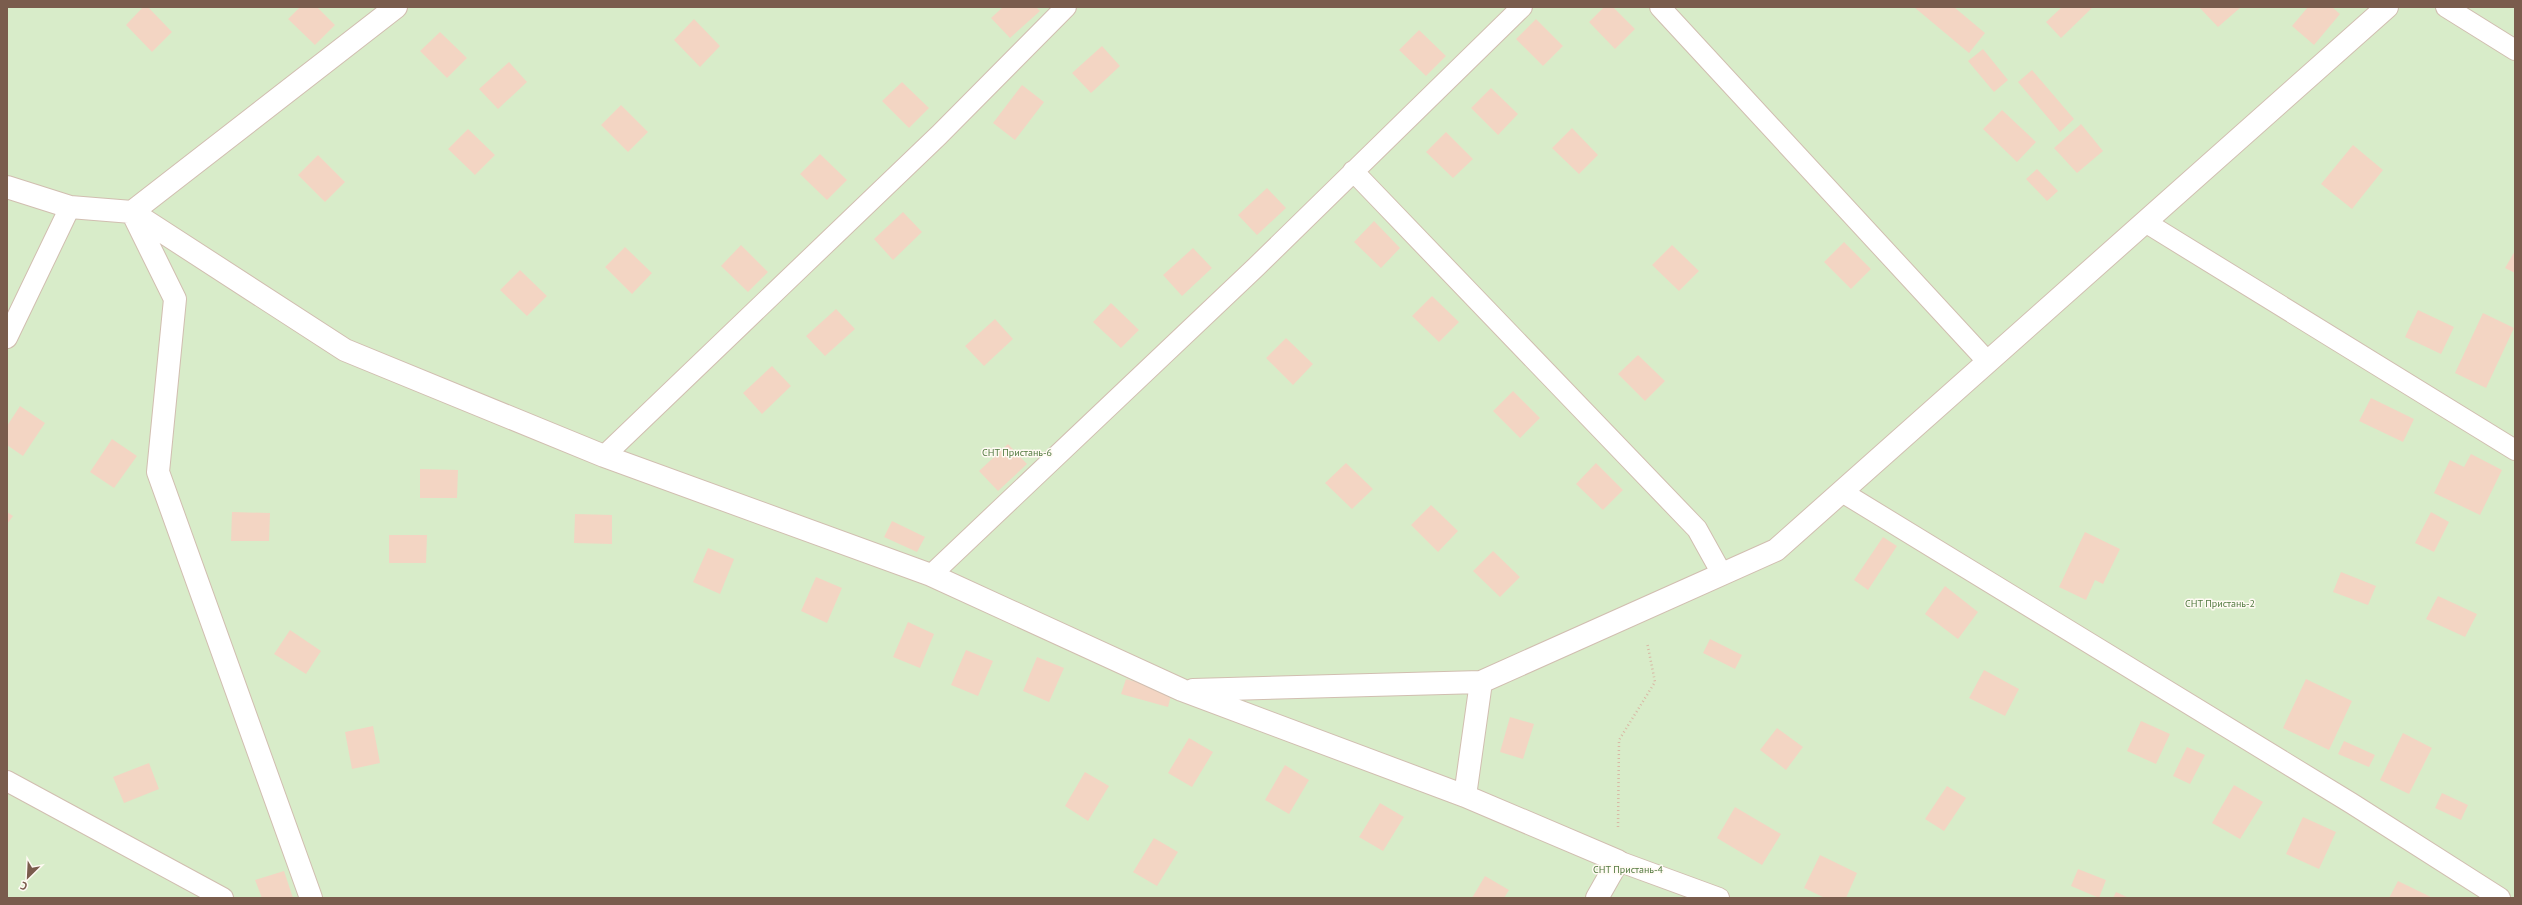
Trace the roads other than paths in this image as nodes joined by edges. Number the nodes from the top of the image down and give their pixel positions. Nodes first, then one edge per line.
1 (396, 7) edge
2 (1066, 7) edge
3 (1522, 7) edge
4 (1660, 7) edge
5 (2387, 7) edge
6 (2446, 7) edge
7 (2515, 50) edge
8 (1353, 171) junction
9 (7, 187) edge
10 (70, 207) junction
11 (132, 212) junction
12 (2145, 222) junction
13 (7, 338) edge
14 (1988, 362) junction
15 (2515, 450) edge
16 (604, 456) junction
17 (1842, 492) junction
18 (1722, 574) junction
19 (930, 576) junction
20 (1481, 682) junction
21 (1182, 690) junction
22 (7, 781) edge
23 (1465, 796) junction
24 (1618, 861) junction
25 (223, 898) edge
26 (311, 898) edge
27 (1597, 898) edge
28 (1719, 898) edge
29 (2500, 898) edge

1 - 11 street
2 - 16 lane
3 - 8 lane
4 - 14 lane
5 - 12 street
6 - 7 lane
8 - 18 lane
8 - 19 lane
9 - 10 street
10 - 11 street
10 - 13 lane
11 - 16 street
11 - 26 street
12 - 14 street
12 - 15 lane
14 - 17 street
16 - 19 street
17 - 18 street
17 - 29 lane
18 - 20 street
19 - 21 street
20 - 21 street
20 - 23 street
21 - 23 street
22 - 25 lane
23 - 24 street
24 - 27 street
24 - 28 lane

